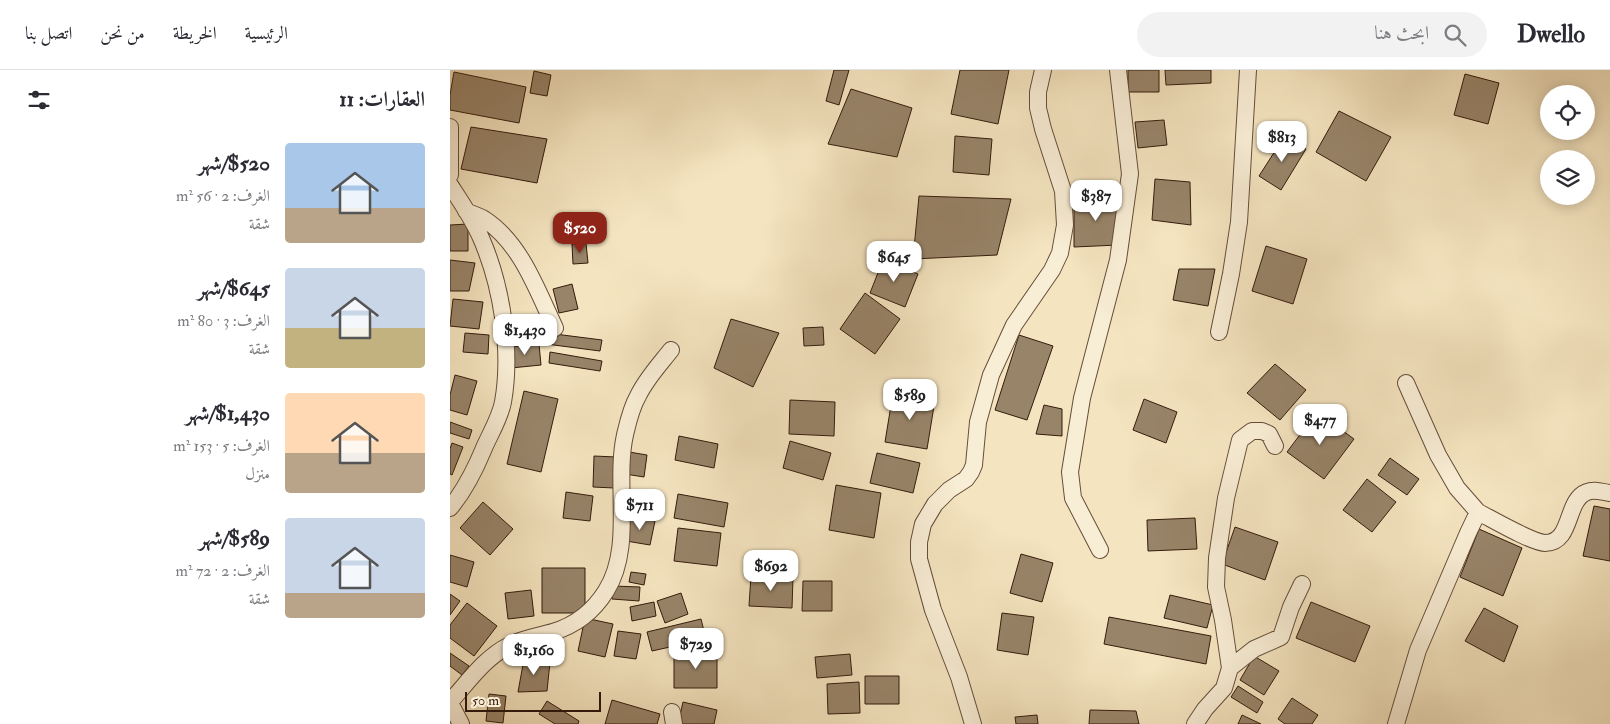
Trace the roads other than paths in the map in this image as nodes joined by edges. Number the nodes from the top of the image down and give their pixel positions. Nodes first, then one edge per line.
1 (1043, 70) edge
2 (1118, 70) edge
3 (1248, 70) edge
4 (450, 127) edge
5 (450, 175) edge
6 (450, 185) edge
7 (466, 211) junction
8 (555, 328) dead end
9 (1219, 332) dead end
10 (671, 350) dead end
11 (1406, 383) dead end
12 (1274, 446) dead end
13 (1610, 493) edge
14 (450, 508) edge
15 (1478, 512) junction
16 (1100, 550) dead end
17 (1302, 584) dead end
18 (1230, 668) junction
19 (450, 702) edge
20 (461, 724) edge
21 (973, 724) edge
22 (1195, 724) edge
23 (1396, 724) edge

1 - 21 street
2 - 16 street
3 - 9 street
4 - 5 street
6 - 7 street
7 - 8 street
7 - 14 street
10 - 19 street
11 - 15 street
12 - 18 street
13 - 15 street
15 - 23 street
17 - 18 street
18 - 22 street
19 - 20 street

